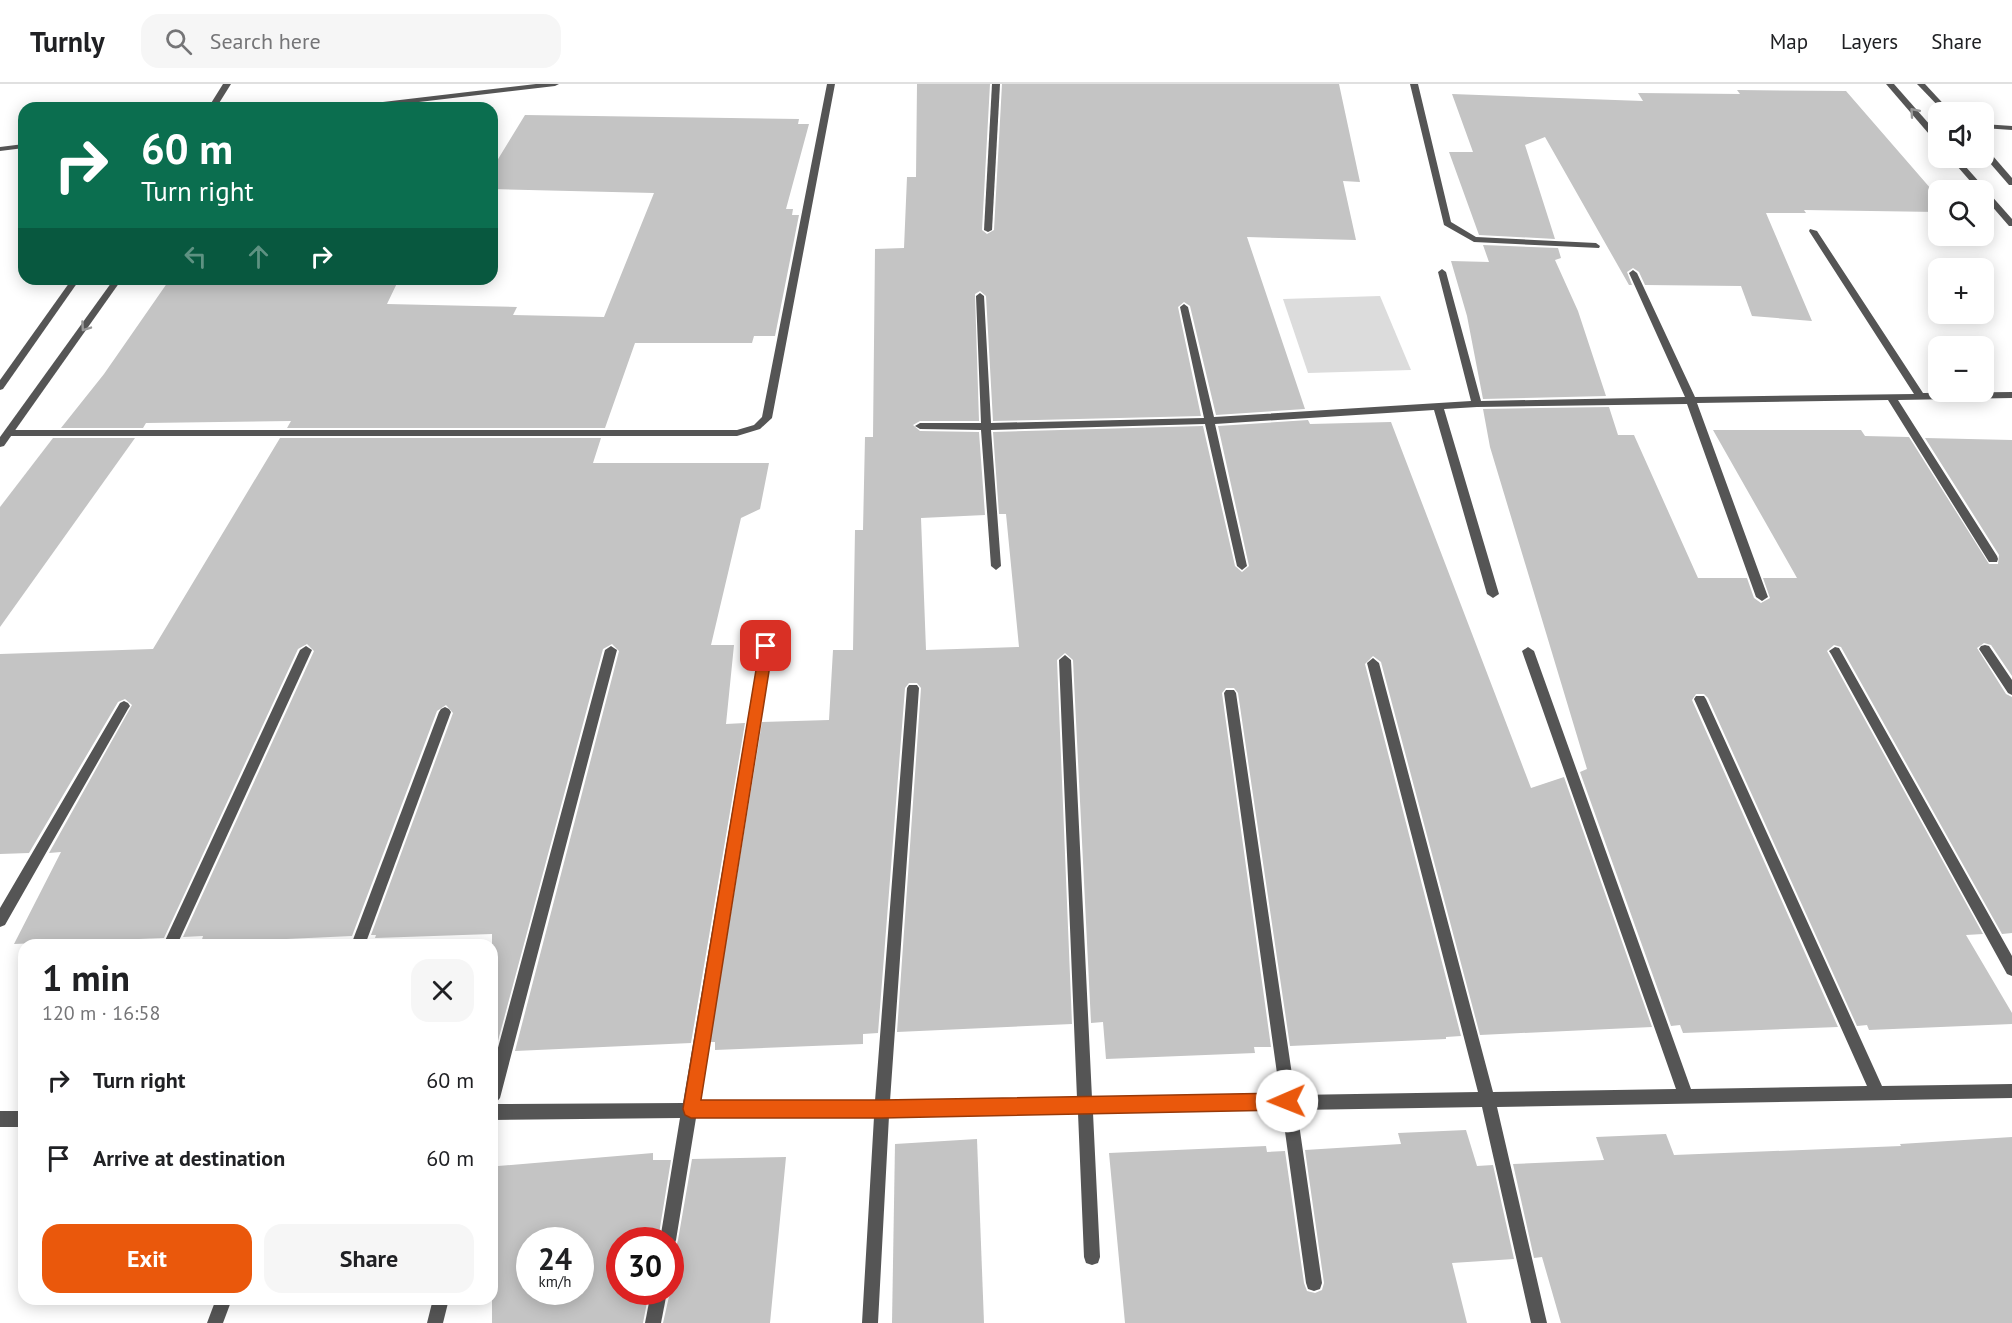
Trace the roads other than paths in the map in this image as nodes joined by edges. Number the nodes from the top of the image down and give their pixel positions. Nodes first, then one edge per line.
1 (227, 84) edge
2 (555, 84) edge
3 (831, 84) edge
4 (996, 84) edge
5 (1414, 84) edge
6 (1890, 84) edge
7 (1921, 84) edge
8 (216, 102) edge
9 (400, 102) edge
10 (1938, 102) edge
11 (1994, 127) edge
12 (1928, 128) edge
13 (2012, 128) edge
14 (18, 147) edge
15 (0, 149) edge
16 (1994, 163) edge
17 (1963, 168) edge
18 (2012, 183) edge
19 (2012, 224) edge
20 (988, 230) dead end
21 (1813, 231) dead end
22 (1596, 246) dead end
23 (1442, 272) dead end
24 (1633, 273) dead end
25 (72, 285) edge
26 (114, 285) edge
27 (980, 296) dead end
28 (1184, 307) dead end
29 (0, 387) edge
30 (2012, 395) edge
31 (1920, 396) junction
32 (1891, 397) junction
33 (1691, 400) junction
34 (1477, 404) junction
35 (1438, 406) junction
36 (1210, 422) junction
37 (920, 426) dead end
38 (986, 427) junction
39 (10, 433) junction
40 (0, 444) edge
41 (1993, 559) dead end
42 (996, 566) dead end
43 (1242, 566) dead end
44 (1493, 594) dead end
45 (1762, 597) dead end
46 (766, 646) dead end
47 (1985, 649) dead end
48 (306, 650) dead end
49 (611, 650) dead end
50 (1528, 651) dead end
51 (1834, 651) dead end
52 (1065, 660) dead end
53 (1373, 663) dead end
54 (913, 688) dead end
55 (2012, 690) edge
56 (1230, 693) dead end
57 (1700, 699) dead end
58 (124, 706) dead end
59 (445, 712) dead end
60 (0, 921) edge
61 (173, 939) edge
62 (360, 939) edge
63 (2012, 969) edge
64 (498, 1075) edge
65 (2012, 1091) edge
66 (1878, 1094) junction
67 (1686, 1096) junction
68 (1487, 1098) junction
69 (1287, 1101) junction
70 (1086, 1104) junction
71 (691, 1109) junction
72 (882, 1109) junction
73 (498, 1112) edge
74 (0, 1119) edge
75 (18, 1119) edge
76 (670, 1227) edge
77 (1092, 1257) dead end
78 (1314, 1283) dead end
79 (222, 1305) edge
80 (440, 1305) edge
81 (656, 1305) edge
82 (215, 1323) edge
83 (435, 1323) edge
84 (653, 1323) edge
85 (870, 1323) edge
86 (1539, 1323) edge

1 - 8 street
2 - 9 street
3 - 39 street
4 - 20 street
5 - 22 street
12 -> 6 street
7 - 10 street
11 - 13 street
14 - 15 street
16 - 18 street
17 - 19 street
21 - 31 street
23 - 34 street
24 - 33 street
25 - 29 street
26 -> 39 street
27 - 38 street
28 - 36 street
30 - 31 street
31 - 32 street
32 - 33 street
32 - 41 street
33 - 34 street
33 - 45 street
34 - 35 street
35 - 36 street
35 - 44 street
36 - 38 street
36 - 43 street
37 - 38 street
38 - 42 street
39 - 40 street
46 - 71 street
47 - 55 street
48 - 61 street
49 - 64 street
50 - 67 street
51 - 63 street
52 - 70 street
53 - 68 street
54 - 72 street
56 - 69 street
57 - 66 street
58 - 60 street
59 - 62 street
65 - 66 street
66 - 67 street
67 - 68 street
68 - 69 street
68 - 86 street
69 - 70 street
69 - 78 street
70 - 72 street
70 - 77 street
71 - 72 street
71 - 73 street
71 - 76 street
72 - 85 street
74 - 75 street
79 - 82 street
80 - 83 street
81 - 84 street

